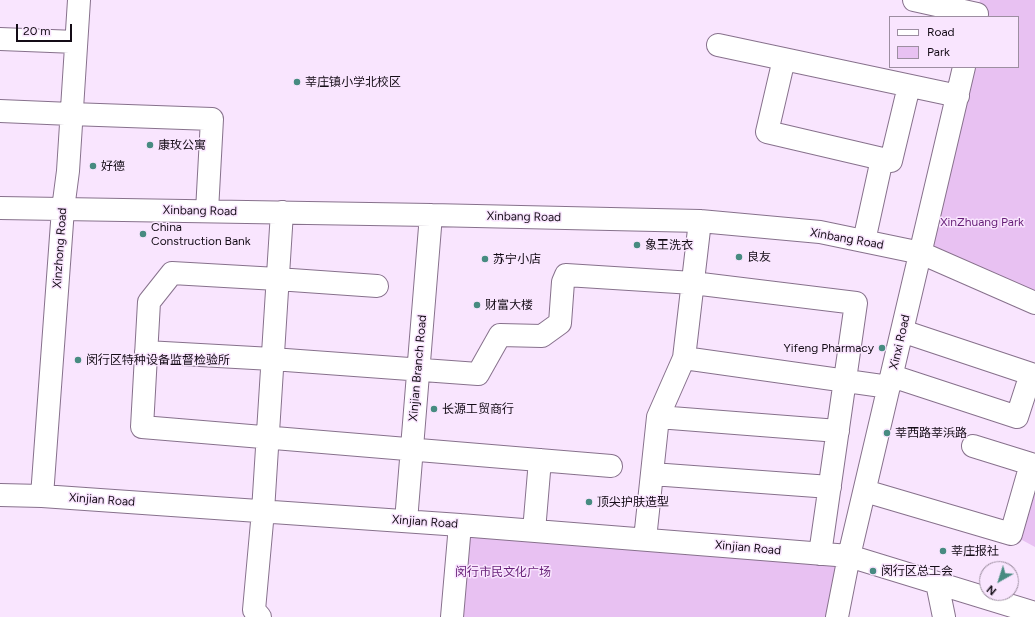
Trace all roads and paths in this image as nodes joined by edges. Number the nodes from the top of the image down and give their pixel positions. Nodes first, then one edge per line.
1 (79, 0) edge
2 (914, 0) edge
3 (978, 10) edge
4 (0, 39) edge
5 (76, 42) junction
6 (718, 45) dead end
7 (784, 59) junction
8 (964, 68) edge
9 (909, 86) junction
10 (958, 96) junction
11 (0, 110) edge
12 (72, 114) junction
13 (882, 159) junction
14 (0, 208) edge
15 (62, 209) junction
16 (207, 211) junction
17 (282, 212) junction
18 (431, 215) junction
19 (700, 221) junction
20 (864, 241) junction
21 (921, 253) junction
22 (277, 279) junction
23 (692, 282) junction
24 (377, 286) dead end
25 (1035, 303) edge
26 (902, 331) junction
27 (146, 352) junction
28 (684, 358) junction
29 (272, 359) junction
30 (418, 369) junction
31 (845, 381) junction
32 (890, 382) junction
33 (658, 417) junction
34 (838, 431) junction
35 (267, 437) junction
36 (973, 446) dead end
37 (412, 449) junction
38 (540, 460) junction
39 (610, 466) dead end
40 (652, 474) junction
41 (830, 487) junction
42 (865, 491) junction
43 (0, 495) edge
44 (42, 496) junction
45 (262, 511) junction
46 (406, 521) junction
47 (460, 524) junction
48 (534, 531) junction
49 (645, 539) junction
50 (820, 554) junction
51 (849, 556) junction
52 (937, 583) junction
53 (1035, 613) edge
54 (260, 617) edge
55 (452, 617) edge
56 (837, 617) edge
57 (944, 617) edge

1 - 5 street, Xinzhong Road
2 - 3 street
4 - 5 street
5 - 12 street, Xinzhong Road
6 - 7 street
7 - 9 street
7 - 13 street
8 - 10 street, Xinxi Road
9 - 10 street
9 - 13 street
10 - 21 street, Xinxi Road
11 - 12 street
12 - 15 street, Xinzhong Road
12 - 16 street
13 - 20 street
14 - 15 street, Xinbang Road
15 - 16 street, Xinbang Road
15 - 44 street, Xinzhong Road
16 - 17 street, Xinbang Road
17 - 18 street, Xinbang Road
17 - 22 street
18 - 19 street, Xinbang Road
18 - 30 street, Xinjian Branch Road
19 - 20 street, Xinbang Road
19 - 23 street
20 - 21 street, Xinbang Road
21 - 25 street, Xinbang Road
21 - 26 street, Xinxi Road
22 - 24 street
22 - 27 street
22 - 29 street
23 - 28 street
23 - 30 street
23 - 31 street
26 - 32 street, Xinxi Road
26 - 32 street
27 - 29 street
27 - 35 street
28 - 31 street
28 - 33 street
29 - 30 street
29 - 35 street
30 - 37 street, Xinjian Branch Road
31 - 32 street
31 - 34 street
32 - 42 street, Xinxi Road
33 - 34 street
33 - 40 street
34 - 41 street
35 - 37 street
35 - 45 street
36 - 42 street
37 - 38 street
37 - 46 street, Xinjian Branch Road
38 - 39 street
38 - 48 street
40 - 41 street
40 - 49 street
41 - 50 street
42 - 51 street, Xinxi Road
43 - 44 street, Xinjian Road
44 - 45 street, Xinjian Road
45 - 46 street, Xinjian Road
45 - 54 street
46 - 47 street, Xinjian Road
47 - 48 street, Xinjian Road
47 - 55 street
48 - 49 street, Xinjian Road
49 - 50 street, Xinjian Road
50 - 51 street, Xinjian Road
51 - 52 street, Xinjian Road
51 - 56 street, Xinxi Road
52 - 53 street, Xinjian Road
52 - 57 street

